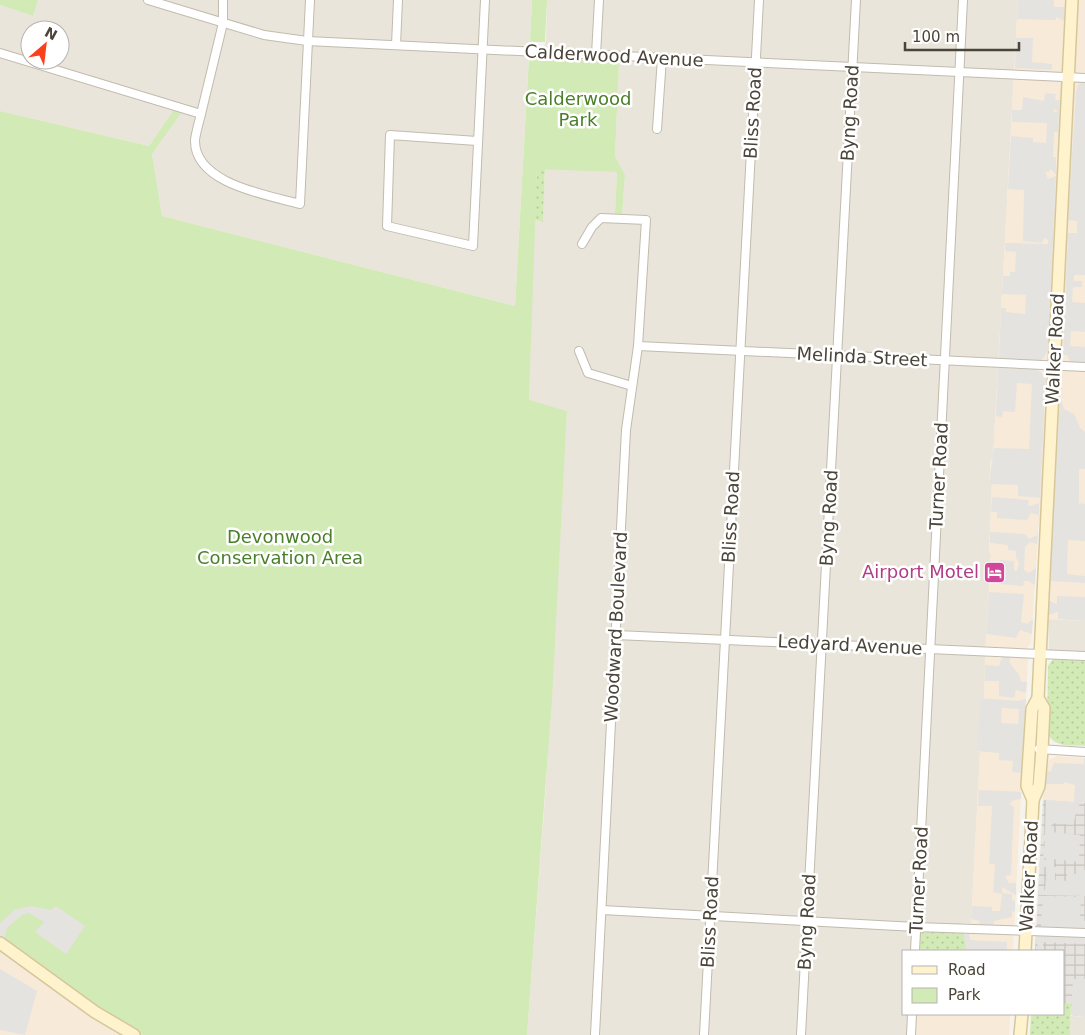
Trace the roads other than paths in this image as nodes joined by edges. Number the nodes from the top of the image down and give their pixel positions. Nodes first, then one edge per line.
1 (148, 0) edge
2 (223, 0) edge
3 (310, 0) edge
4 (398, 0) edge
5 (485, 0) edge
6 (599, 0) edge
7 (759, 0) edge
8 (856, 0) edge
9 (963, 0) edge
10 (1072, 0) edge
11 (224, 23) junction
12 (308, 41) junction
13 (396, 45) junction
14 (483, 49) junction
15 (0, 53) edge
16 (596, 55) junction
17 (662, 58) junction
18 (756, 62) junction
19 (853, 67) junction
20 (960, 72) junction
21 (1068, 78) junction
22 (1085, 78) edge
23 (201, 114) junction
24 (657, 129) dead end
25 (477, 141) junction
26 (582, 244) dead end
27 (638, 346) junction
28 (579, 351) dead end
29 (740, 351) junction
30 (837, 356) junction
31 (945, 361) junction
32 (1054, 366) junction
33 (1085, 368) edge
34 (632, 386) junction
35 (616, 635) junction
36 (725, 640) junction
37 (822, 644) junction
38 (930, 649) junction
39 (1040, 654) junction
40 (1085, 656) edge
41 (1038, 698) junction
42 (1030, 749) junction
43 (1042, 750) junction
44 (1085, 752) edge
45 (1033, 800) junction
46 (602, 910) junction
47 (710, 916) junction
48 (807, 921) junction
49 (916, 927) junction
50 (1026, 931) junction
51 (1085, 933) edge
52 (0, 943) edge
53 (915, 950) edge
54 (1025, 950) edge
55 (912, 1015) edge
56 (1022, 1015) edge
57 (134, 1035) edge
58 (595, 1035) edge
59 (704, 1035) edge
60 (801, 1035) edge
61 (911, 1035) edge
62 (1020, 1035) edge

1 - 11 street, Calderwood Avenue
2 - 11 street
3 - 12 street
4 - 13 street
5 - 14 street
6 - 16 street
7 - 18 street, Bliss Road
8 - 19 street, Byng Road
9 - 20 street, Turner Road
10 - 21 main road, Walker Road
11 - 12 street, Calderwood Avenue
11 - 23 street
12 - 13 street, Calderwood Avenue
12 - 23 street
13 - 14 street, Calderwood Avenue
14 - 16 street, Calderwood Avenue
14 - 25 street
15 - 23 street
16 - 17 street, Calderwood Avenue
17 - 18 street, Calderwood Avenue
17 - 24 street
18 - 19 street, Calderwood Avenue
18 - 29 street, Bliss Road
19 - 20 street, Calderwood Avenue
19 - 30 street, Byng Road
20 - 21 street, Calderwood Avenue
20 - 31 street, Turner Road
21 - 22 street, Calderwood Avenue
21 - 32 main road, Walker Road
25 - 25 street
26 - 27 street, Woodward Boulevard
27 - 29 street, Melinda Street
27 - 34 street, Woodward Boulevard
28 - 34 street
29 - 30 street, Melinda Street
29 - 36 street, Bliss Road
30 - 31 street, Melinda Street
30 - 37 street, Byng Road
31 - 32 street, Melinda Street
31 - 38 street, Turner Road
32 - 33 street, Melinda Street
32 - 39 main road, Walker Road
34 - 35 street, Woodward Boulevard
35 - 36 street, Ledyard Avenue
35 - 46 street, Woodward Boulevard
36 - 37 street, Ledyard Avenue
36 - 47 street, Bliss Road
37 - 38 street, Ledyard Avenue
37 - 48 street, Byng Road
38 - 39 street, Ledyard Avenue
38 - 49 street, Turner Road
39 - 40 street, Ledyard Avenue
39 - 41 main road, Walker Road
41 - 42 main road, Walker Road
41 - 43 main road, Walker Road
42 - 43 street
42 - 45 main road, Walker Road
43 - 44 street
43 - 45 main road, Walker Road
45 - 50 main road, Walker Road
46 - 47 street
46 - 58 street, Woodward Boulevard
47 - 48 street
47 - 59 street, Bliss Road
48 - 49 street
48 - 60 street, Byng Road
49 - 50 street
49 - 53 street, Turner Road
50 - 51 street
50 - 54 main road, Walker Road
52 - 57 main road
55 - 61 street
56 - 62 main road

